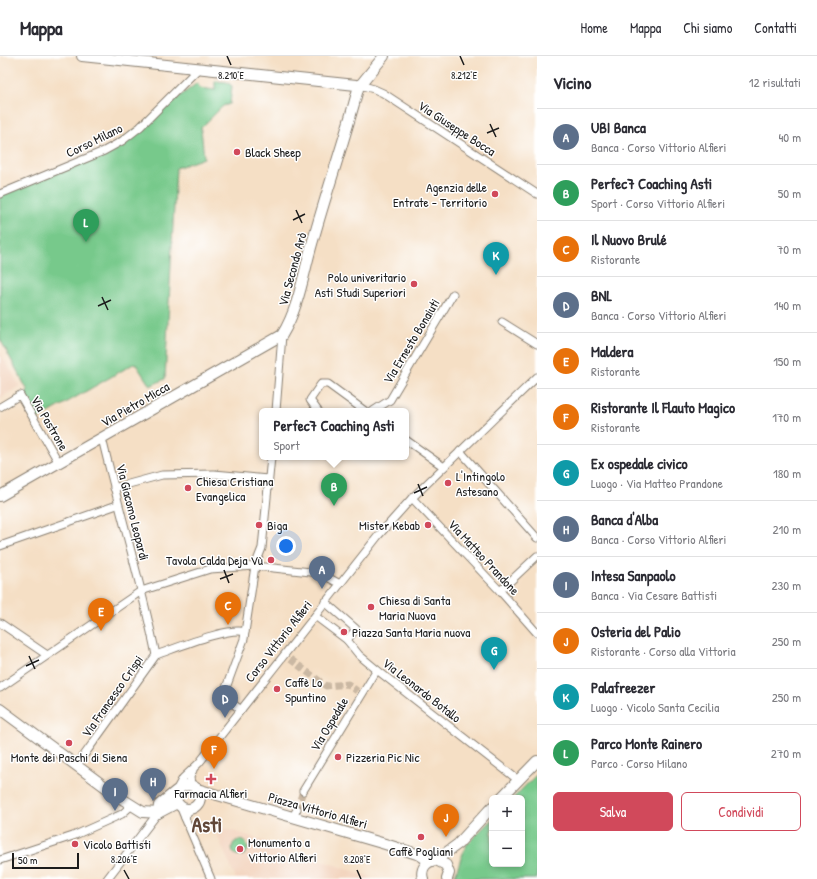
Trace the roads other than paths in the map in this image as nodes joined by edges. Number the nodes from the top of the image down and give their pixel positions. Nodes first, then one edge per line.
1 (82, 56) edge
2 (384, 56) edge
3 (139, 59) edge
4 (200, 68) junction
5 (360, 86) junction
6 (0, 194) edge
7 (537, 194) edge
8 (452, 294) dead end
9 (502, 322) dead end
10 (282, 335) junction
11 (537, 344) edge
12 (537, 377) edge
13 (0, 407) edge
14 (276, 408) edge
15 (316, 408) edge
16 (361, 408) edge
17 (378, 408) edge
18 (102, 438) junction
19 (409, 442) edge
20 (460, 451) junction
21 (271, 460) edge
22 (59, 462) junction
23 (444, 467) junction
24 (268, 479) junction
25 (114, 488) junction
26 (0, 496) edge
27 (412, 498) junction
28 (117, 505) junction
29 (537, 538) edge
30 (0, 546) edge
31 (537, 556) edge
32 (255, 566) junction
33 (340, 584) junction
34 (142, 591) junction
35 (500, 591) junction
36 (325, 602) junction
37 (315, 616) junction
38 (0, 623) edge
39 (245, 632) junction
40 (537, 633) edge
41 (347, 640) junction
42 (47, 655) junction
43 (156, 655) junction
44 (378, 670) junction
45 (0, 688) edge
46 (0, 709) edge
47 (241, 710) junction
48 (537, 761) edge
49 (77, 765) junction
50 (193, 769) junction
51 (518, 780) junction
52 (194, 788) junction
53 (176, 791) junction
54 (303, 791) tunnel mouth
55 (504, 795) edge
56 (222, 796) junction
57 (199, 803) junction
58 (132, 805) junction
59 (183, 809) junction
60 (489, 810) edge
61 (158, 813) junction
62 (458, 844) junction
63 (0, 860) edge
64 (430, 863) junction
65 (448, 868) junction
66 (107, 879) edge
67 (211, 879) edge
68 (423, 879) edge
69 (447, 879) edge

1 - 3 street
2 - 5 street
3 - 4 street
4 - 5 street
4 - 6 street, Corso Milano
5 - 7 street, Via Giuseppe Bocca
5 - 10 street, Via Secondo Arò
8 - 17 street, Via Ernesto Bonaiuti
9 - 11 street
10 - 14 street, Via Secondo Arò
10 - 18 street, Via Pietro Micca
12 - 20 street, Corso Vittorio Alfieri
13 - 22 street, Via Pastrone
15 - 16 street
18 - 22 street, Via Pietro Micca
18 - 25 street, Via Giacomo Leopardi
19 - 23 street
20 - 23 street, Corso Vittorio Alfieri
20 - 29 street
21 - 24 street
22 - 26 street, Via Pietro Micca
23 - 27 street, Corso Vittorio Alfieri
24 - 25 street
24 - 32 street
25 - 28 street, Via Giacomo Leopardi
27 - 33 street, Corso Vittorio Alfieri
27 - 35 street, Via Matteo Prandone
28 - 30 street
28 - 34 street, Via Giacomo Leopardi
31 - 35 street
32 - 33 street
32 - 34 street
32 - 39 street
33 - 36 street, Corso Vittorio Alfieri
34 - 42 street
34 - 43 street, Via Francesco Crispi
35 - 40 street, Via Matteo Prandone
36 - 37 street, Corso Vittorio Alfieri
36 - 41 street
37 - 41 street, Via Leonardo Botallo
37 - 47 street, Corso Vittorio Alfieri
38 - 42 street
39 - 43 street
39 - 47 street
41 - 44 street, Via Leonardo Botallo
42 - 45 street
43 - 49 street, Via Francesco Crispi
44 - 51 street, Via Leonardo Botallo
44 - 54 street, Via Ospedale
46 - 49 street
47 - 50 street, Corso Vittorio Alfieri
48 - 51 street
49 - 58 street
50 - 52 street
50 - 53 street, Corso Vittorio Alfieri
51 - 55 street
52 - 53 street
52 - 56 street, Piazza Vittorio Alfieri
52 - 57 street
53 - 59 street
53 - 61 street, Corso Vittorio Alfieri
56 - 57 street
56 - 64 street, Piazza Vittorio Alfieri
57 - 59 street
58 - 61 street
58 - 63 street
59 - 61 street, Corso Vittorio Alfieri
59 - 67 street
60 - 62 street
61 - 66 street, Corso Vittorio Alfieri
62 - 64 street
62 - 65 street
64 - 65 street, Piazza Vittorio Alfieri
64 - 68 street
65 - 69 street

